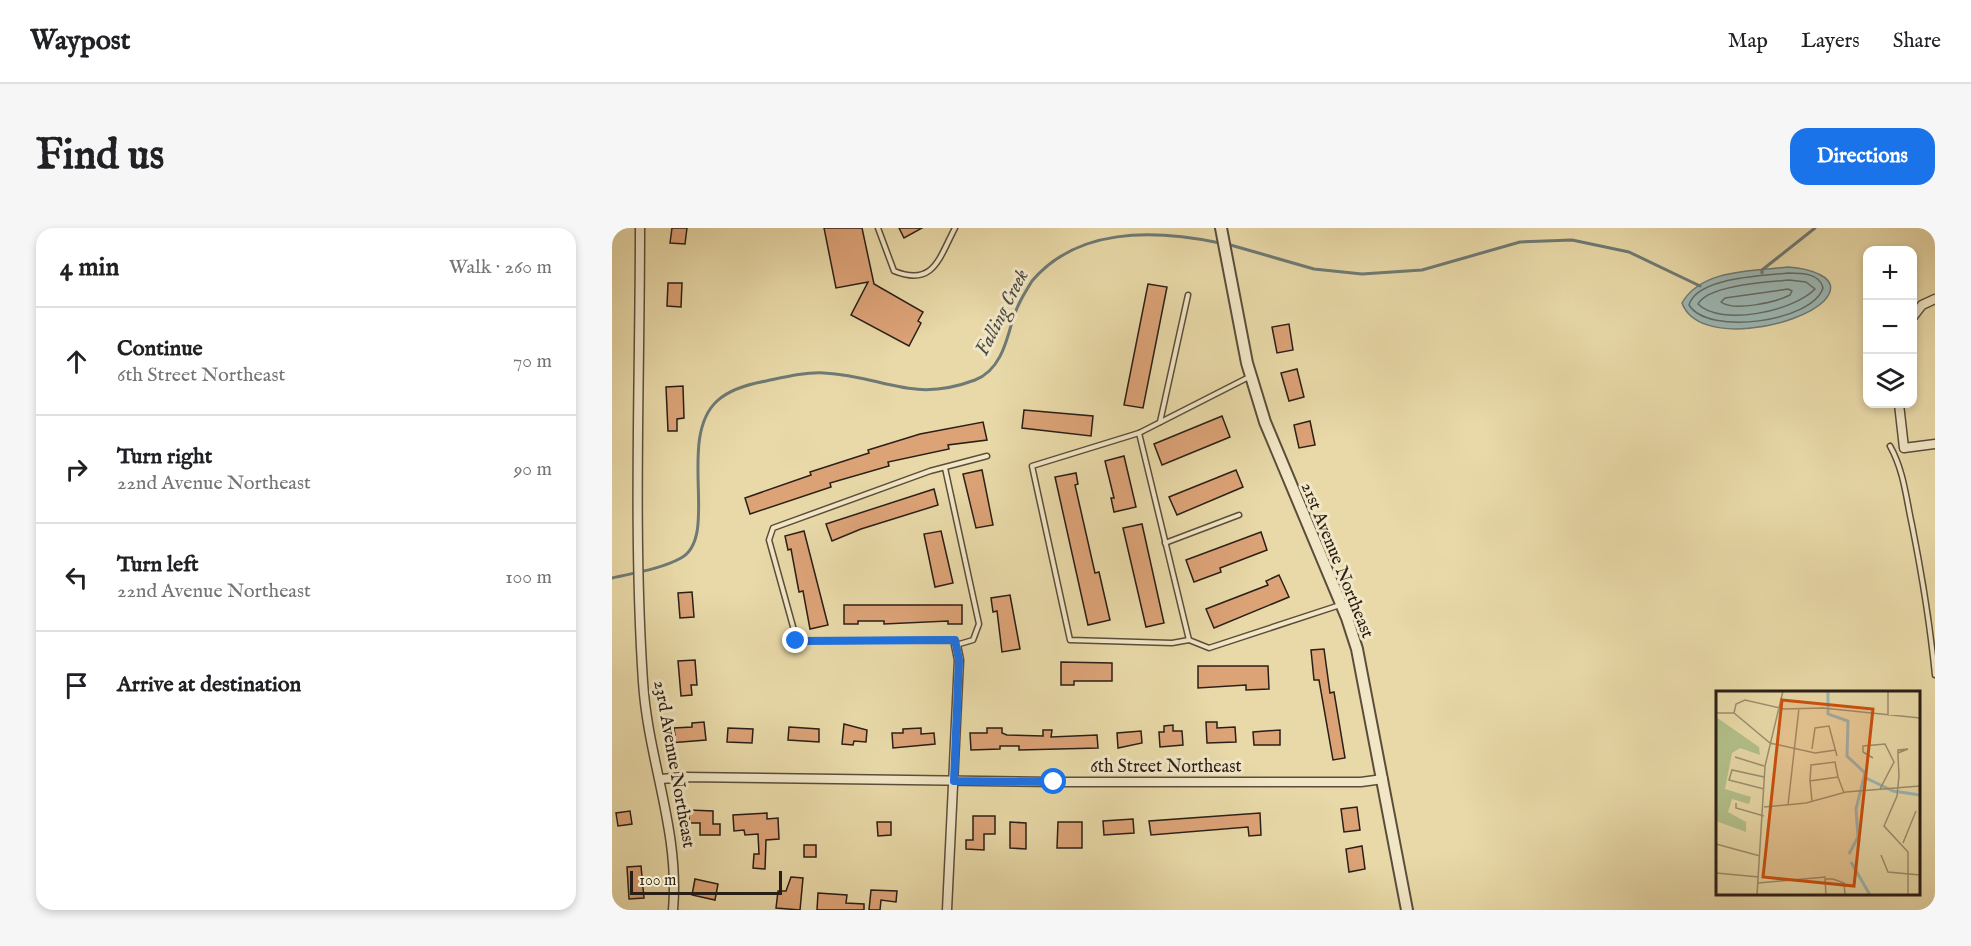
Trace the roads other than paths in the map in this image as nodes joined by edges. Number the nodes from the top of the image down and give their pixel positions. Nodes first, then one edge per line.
1 (640, 228) edge
2 (878, 228) edge
3 (955, 228) edge
4 (1221, 228) edge
5 (1188, 295) dead end
6 (1935, 299) edge
7 (1917, 312) edge
8 (1251, 376) junction
9 (1899, 408) edge
10 (1160, 422) junction
11 (1139, 433) junction
12 (1935, 444) edge
13 (1890, 446) dead end
14 (987, 456) dead end
15 (945, 468) junction
16 (1239, 515) dead end
17 (1165, 543) junction
18 (1341, 604) junction
19 (1189, 640) junction
20 (956, 645) junction
21 (1935, 675) edge
22 (661, 779) junction
23 (1383, 779) junction
24 (954, 781) junction
25 (673, 910) edge
26 (947, 910) edge
27 (1407, 910) edge

1 - 22 street, 23rd Avenue Northeast
2 - 3 lane
4 - 8 street, 21st Avenue Northeast
5 - 10 lane
6 - 7 street
8 - 10 lane
8 - 18 street, 21st Avenue Northeast
9 - 12 street
10 - 11 lane
11 - 17 lane
11 - 19 lane
13 - 21 lane
14 - 15 lane
15 - 20 lane
15 - 20 lane
16 - 17 lane
17 - 19 lane
18 - 19 lane
18 - 23 street, 21st Avenue Northeast
20 - 24 street
22 - 24 street, 6th Street Northeast
22 - 25 street, 23rd Avenue Northeast
23 - 24 street, 6th Street Northeast
23 - 27 street, 21st Avenue Northeast
24 - 26 street

